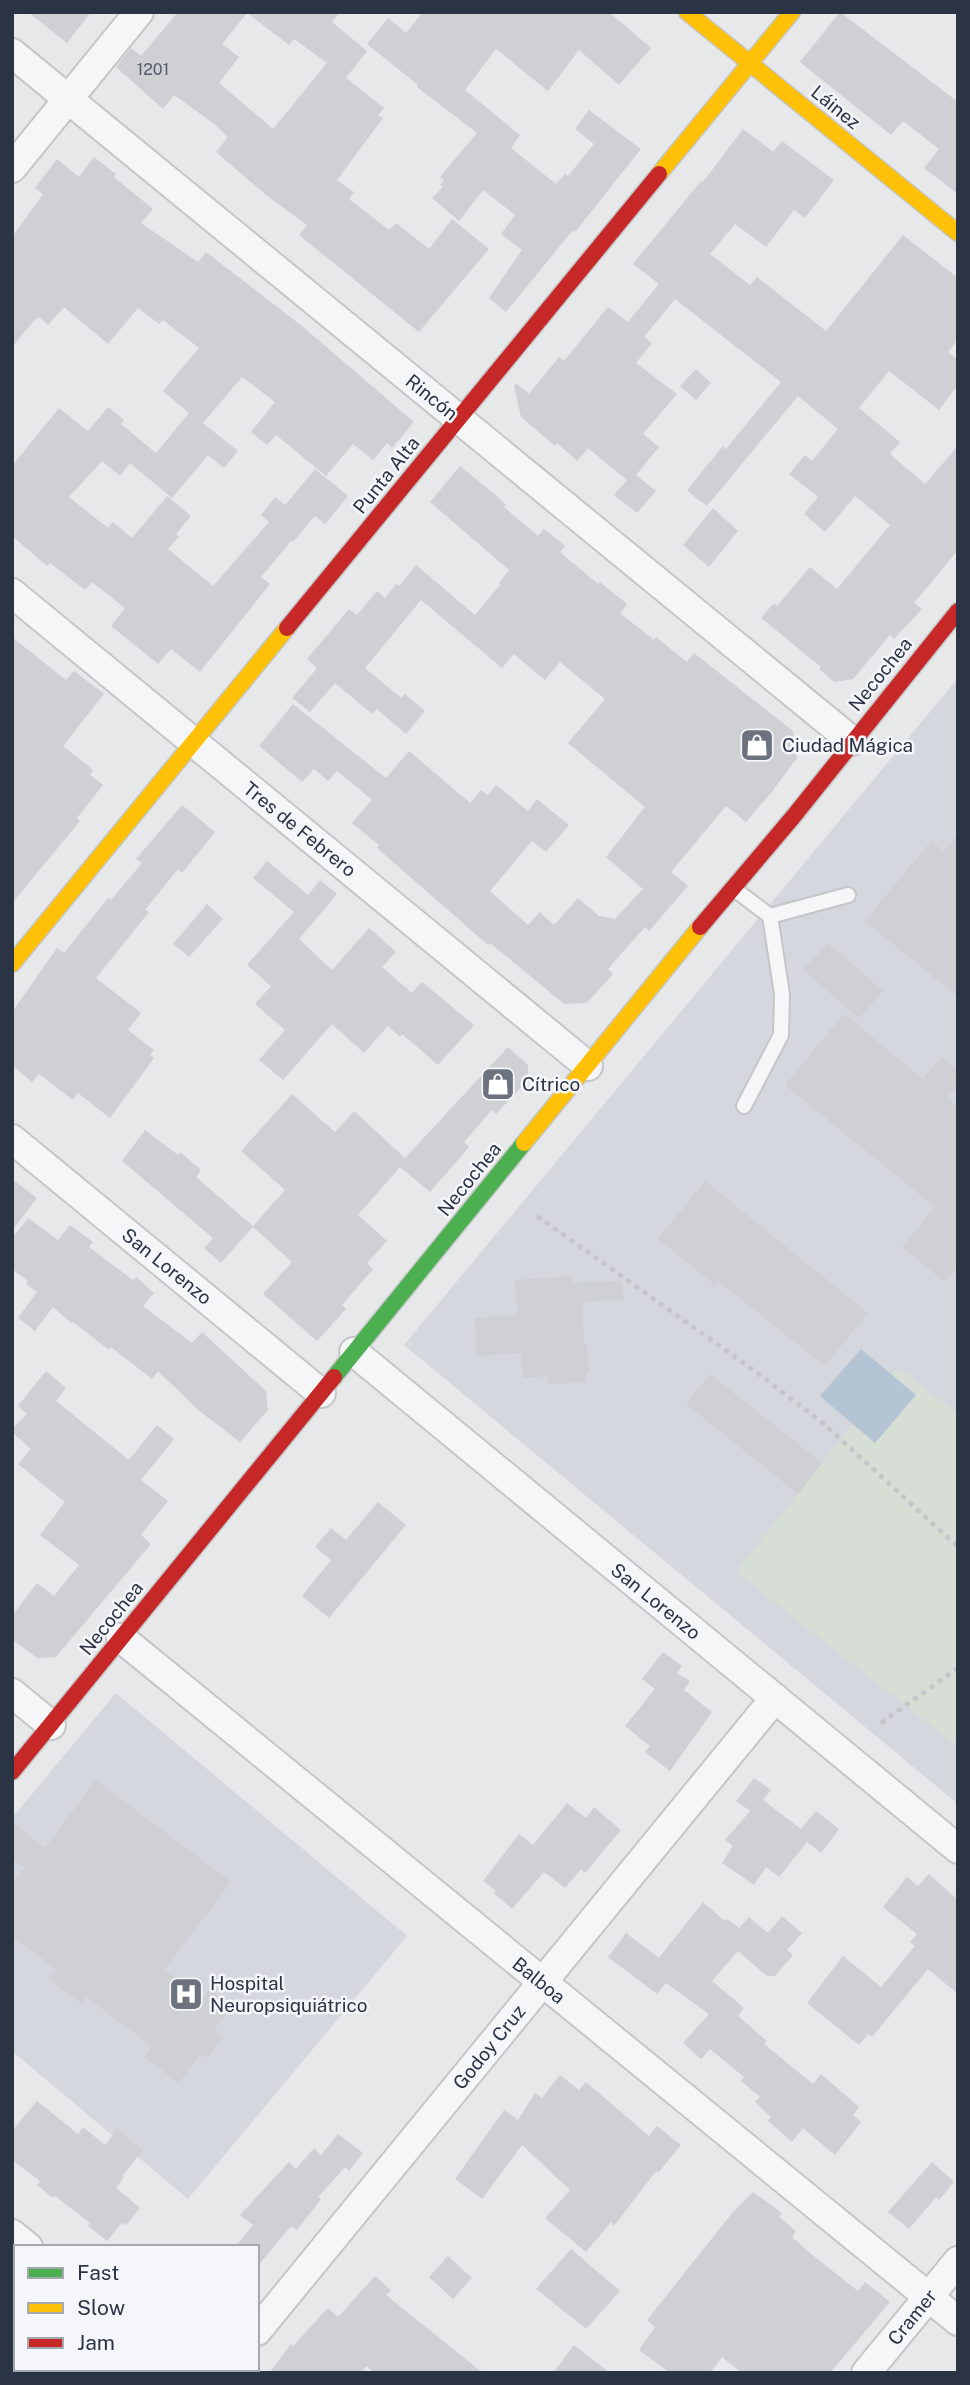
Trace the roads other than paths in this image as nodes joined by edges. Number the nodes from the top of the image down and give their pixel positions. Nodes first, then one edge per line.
1 (139, 12) edge
2 (687, 12) edge
3 (792, 12) edge
4 (12, 54) edge
5 (750, 64) junction
6 (68, 99) junction
7 (12, 167) edge
8 (958, 233) edge
9 (459, 419) junction
10 (12, 593) edge
11 (958, 611) edge
12 (852, 741) junction
13 (194, 742) junction
14 (732, 888) junction
15 (848, 895) dead end
16 (770, 916) junction
17 (12, 964) edge
18 (588, 1066) junction
19 (744, 1106) dead end
20 (12, 1139) edge
21 (354, 1352) junction
22 (321, 1393) junction
23 (121, 1638) junction
24 (12, 1693) edge
25 (775, 1698) junction
26 (51, 1725) junction
27 (12, 1772) edge
28 (958, 1849) edge
29 (542, 1982) junction
30 (958, 2261) edge
31 (928, 2297) junction
32 (958, 2321) edge
33 (259, 2330) edge
34 (866, 2373) edge

1 - 6 street
2 - 5 main road, Láinez
3 - 5 main road, Punta Alta
4 - 6 street, Rincón
5 - 8 main road, Láinez
5 - 9 main road, Punta Alta
6 - 7 street
6 - 9 street, Rincón
9 - 12 street, Rincón
9 - 13 main road, Punta Alta
10 - 13 street, Tres de Febrero
11 - 12 main road, Necochea
12 - 14 main road, Necochea
13 - 17 main road, Punta Alta
13 - 18 street, Tres de Febrero
14 - 16 lane
14 - 18 main road, Necochea
15 - 16 lane
16 - 19 lane
18 - 21 main road, Necochea
20 - 22 street, San Lorenzo
21 - 22 main road, Necochea
21 - 25 street, San Lorenzo
22 - 23 main road, Necochea
23 - 26 main road, Necochea
23 - 29 street, Balboa
24 - 26 street
25 - 28 street, San Lorenzo
25 - 29 street, Godoy Cruz
26 - 27 main road, Necochea
29 - 31 street, Balboa
29 - 33 street, Godoy Cruz
30 - 31 street, Cramer
31 - 32 street, Balboa
31 - 34 street, Cramer

